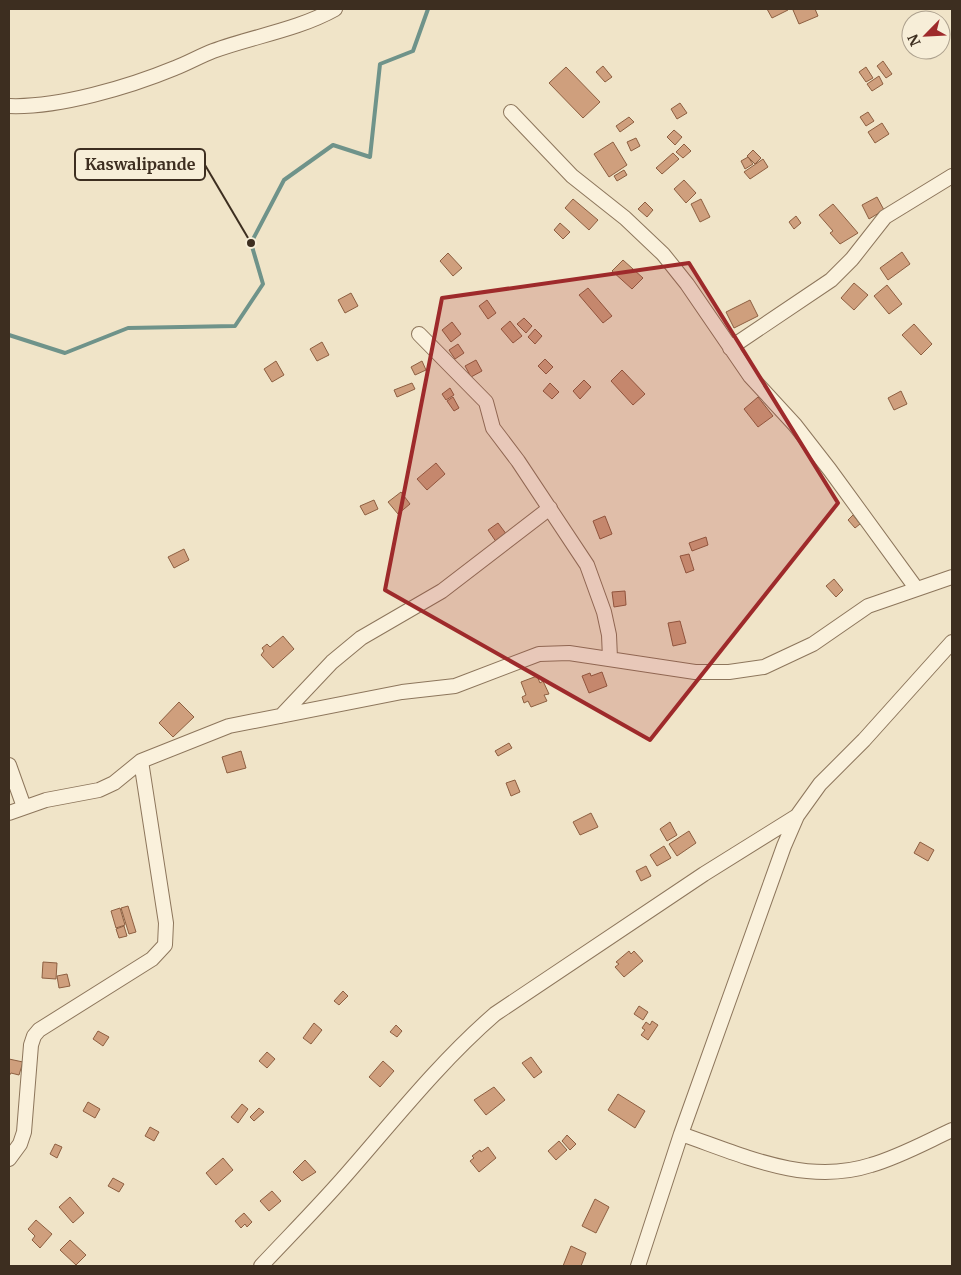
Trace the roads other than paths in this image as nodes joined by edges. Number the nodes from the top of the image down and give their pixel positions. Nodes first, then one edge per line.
1 (335, 9) edge
2 (9, 106) edge
3 (511, 112) dead end
4 (952, 176) edge
5 (419, 334) dead end
6 (730, 348) junction
7 (550, 508) junction
8 (952, 577) edge
9 (916, 588) junction
10 (952, 642) edge
11 (610, 658) junction
12 (281, 716) junction
13 (141, 761) junction
14 (9, 765) edge
15 (24, 807) junction
16 (9, 813) edge
17 (797, 816) junction
18 (952, 1130) edge
19 (682, 1134) junction
20 (9, 1159) edge
21 (261, 1266) edge
22 (638, 1266) edge

1 - 2 street
3 - 6 street
4 - 6 street
5 - 7 street
6 - 9 street
7 - 11 street
7 - 12 street
8 - 9 street
9 - 11 street
10 - 17 street
11 - 12 street
12 - 13 street
13 - 15 street
13 - 20 street
14 - 15 street
15 - 16 street
17 - 19 street
17 - 21 street
18 - 19 street
19 - 22 street

